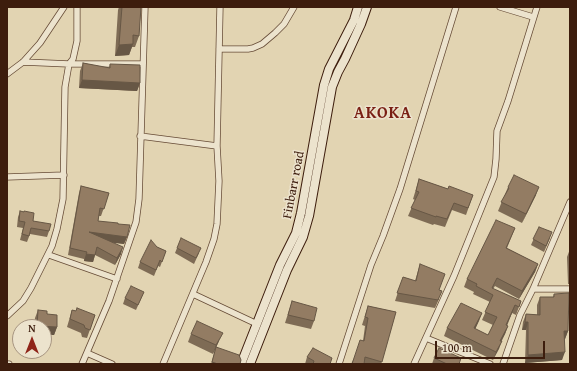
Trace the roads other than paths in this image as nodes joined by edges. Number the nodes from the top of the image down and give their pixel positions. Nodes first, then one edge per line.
1 (64, 7) edge
2 (78, 7) edge
3 (145, 7) edge
4 (220, 7) edge
5 (294, 7) edge
6 (358, 7) edge
7 (367, 7) edge
8 (456, 7) edge
9 (500, 7) edge
10 (537, 7) edge
11 (533, 18) junction
12 (219, 49) junction
13 (23, 62) junction
14 (69, 64) junction
15 (142, 64) junction
16 (7, 74) edge
17 (140, 136) junction
18 (217, 146) junction
19 (64, 175) junction
20 (7, 177) edge
21 (570, 202) edge
22 (569, 210) edge
23 (49, 255) junction
24 (117, 279) junction
25 (533, 289) junction
26 (570, 289) edge
27 (193, 294) junction
28 (7, 316) edge
29 (257, 324) junction
30 (426, 338) junction
31 (87, 353) junction
32 (82, 364) edge
33 (112, 364) edge
34 (163, 364) edge
35 (241, 364) edge
36 (250, 364) edge
37 (339, 364) edge
38 (414, 364) edge
39 (490, 364) edge
40 (502, 364) edge

1 - 13 street
2 - 14 street
3 - 15 street
4 - 12 street
5 - 12 street
6 - 29 main road, Finbarr road
7 - 36 main road, Finbarr road
8 - 37 street
9 - 11 street
10 - 11 street
11 - 30 street
12 - 18 street
13 - 14 street
13 - 16 street
14 - 15 street
14 - 19 street
15 - 17 street
17 - 18 street
17 - 24 street
18 - 27 street
19 - 20 street
19 - 23 street
21 - 22 street
22 - 25 street
23 - 24 street
23 - 28 street
24 - 31 street
25 - 26 street
25 - 40 street
27 - 29 street
27 - 34 street
29 - 35 main road, Finbarr road
30 - 38 street
30 - 39 street
31 - 32 street
31 - 33 street

